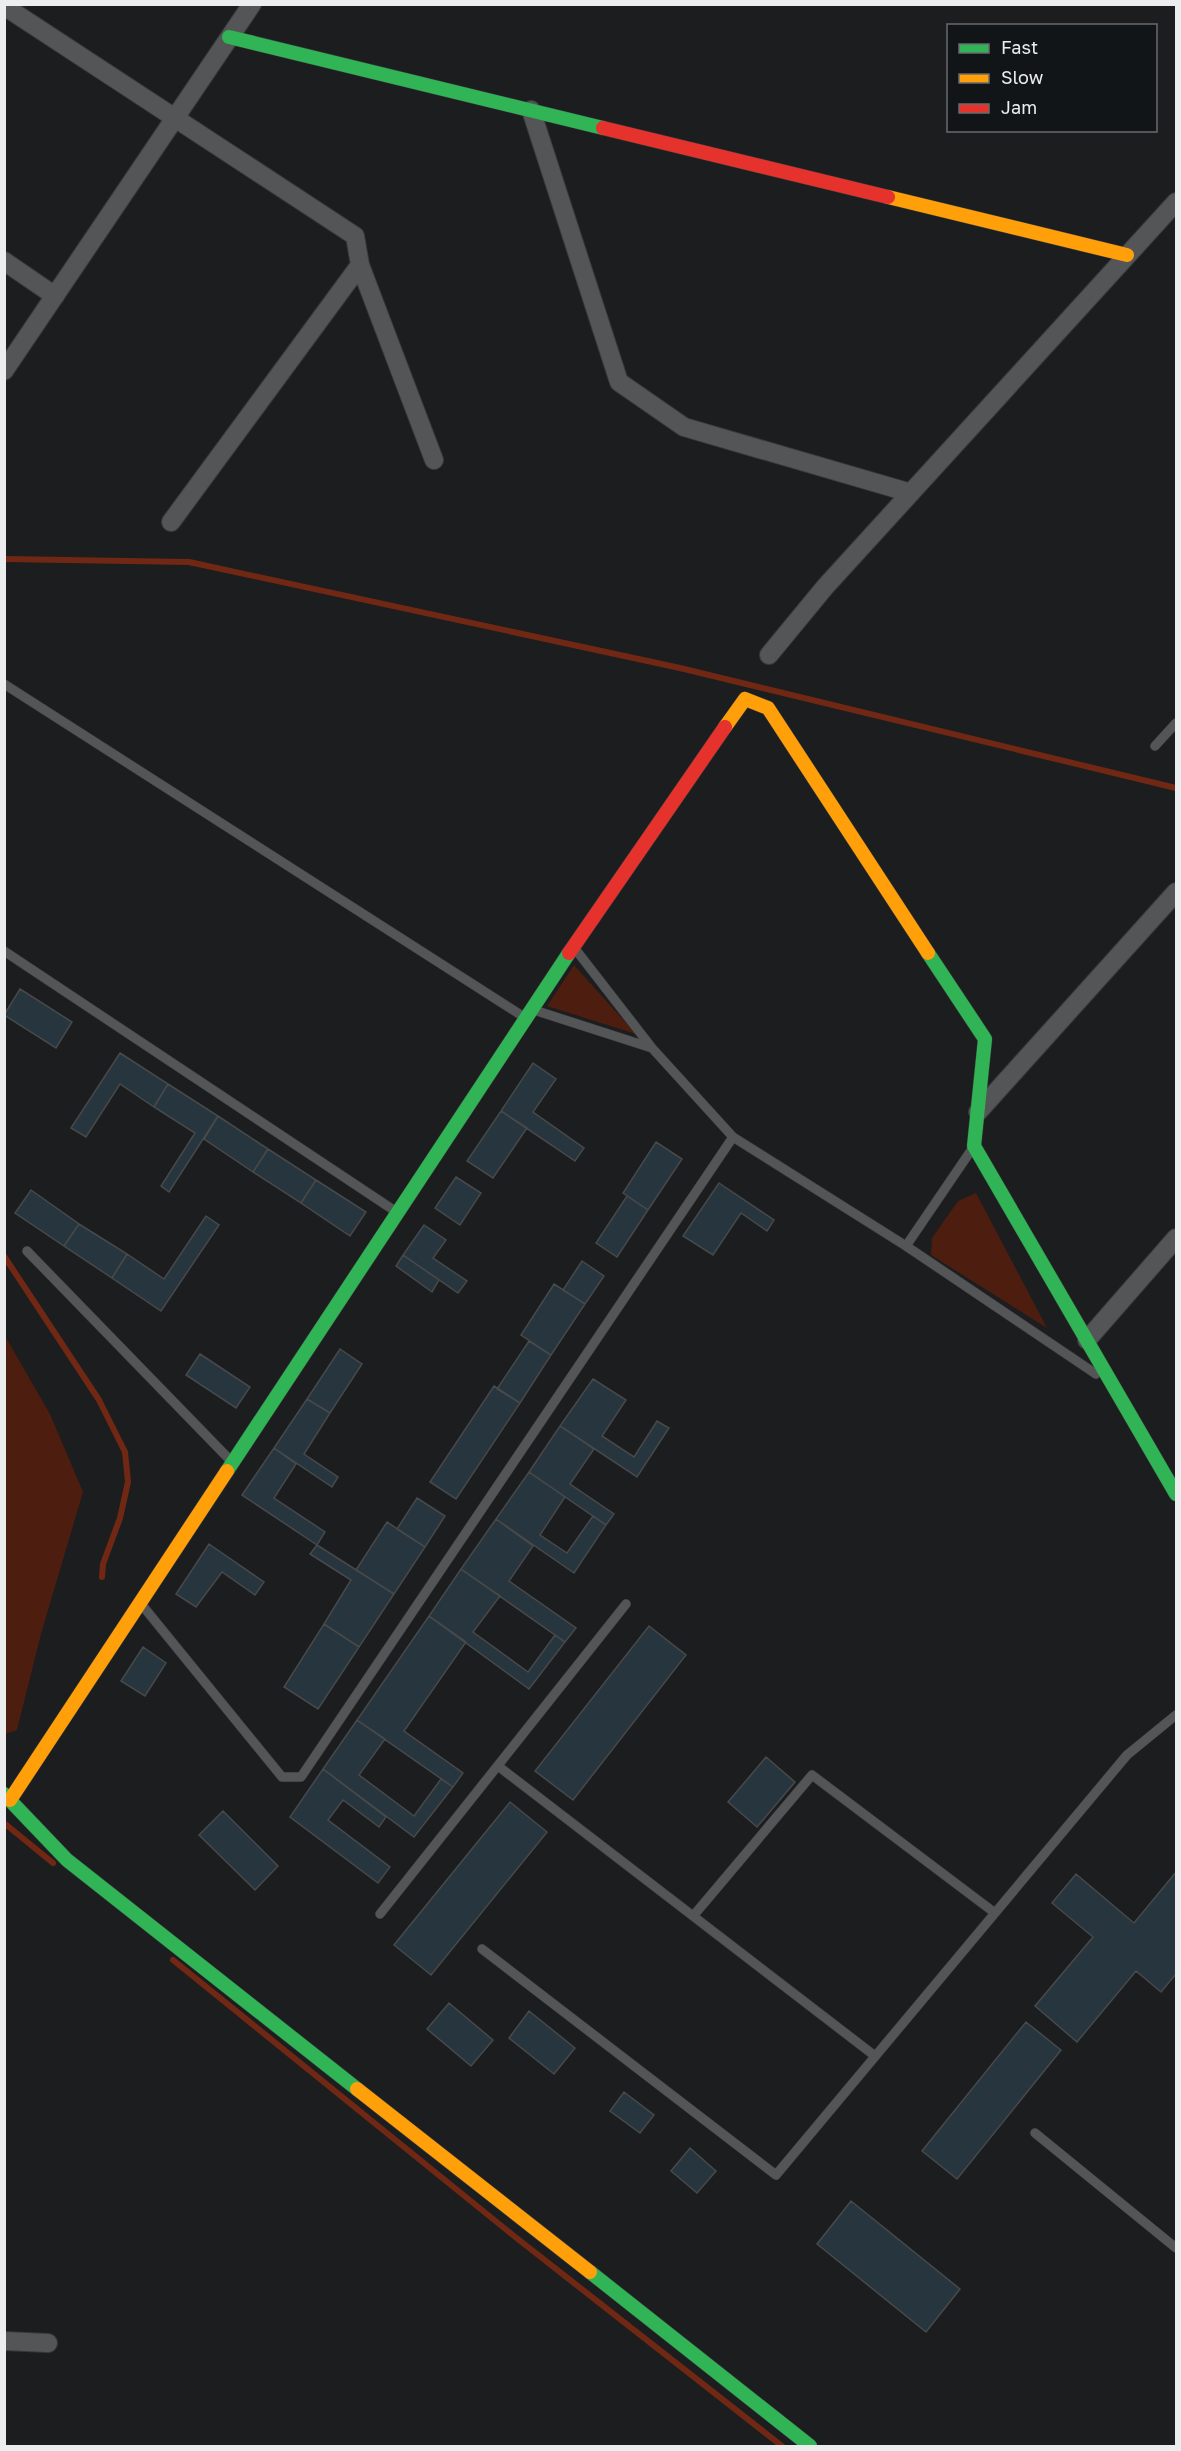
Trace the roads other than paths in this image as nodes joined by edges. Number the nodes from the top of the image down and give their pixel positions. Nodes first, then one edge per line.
1 (252, 4) edge
2 (4, 6) edge
3 (229, 37) junction
4 (531, 110) junction
5 (175, 118) junction
6 (1176, 202) edge
7 (1127, 255) junction
8 (4, 261) edge
9 (360, 266) junction
10 (55, 296) junction
11 (4, 371) edge
12 (434, 460) dead end
13 (911, 493) junction
14 (171, 522) dead end
15 (769, 655) dead end
16 (4, 684) edge
17 (1176, 723) edge
18 (1155, 746) dead end
19 (1176, 892) edge
20 (573, 947) junction
21 (4, 951) edge
22 (529, 1014) junction
23 (652, 1048) junction
24 (978, 1113) junction
25 (733, 1137) junction
26 (974, 1146) junction
27 (398, 1212) junction
28 (1176, 1238) edge
29 (906, 1246) junction
30 (27, 1251) dead end
31 (1087, 1340) junction
32 (1113, 1385) junction
33 (232, 1463) junction
34 (1176, 1494) edge
35 (140, 1603) junction
36 (626, 1604) dead end
37 (1176, 1715) edge
38 (498, 1766) junction
39 (8, 1797) edge
40 (995, 1913) junction
41 (380, 1914) dead end
42 (694, 1915) junction
43 (482, 1949) dead end
44 (875, 2056) junction
45 (1035, 2133) dead end
46 (1176, 2248) edge
47 (4, 2341) edge
48 (48, 2343) dead end
49 (810, 2446) edge

1 - 3 street
2 - 5 street
3 - 4 street
3 - 5 street
4 - 7 street
4 - 13 street
5 - 9 street
5 - 10 street
6 - 7 street
7 - 13 street
8 - 10 street
9 - 12 street
9 - 14 street
10 - 11 street
13 - 15 street
16 - 22 lane
17 - 18 lane
19 - 24 street
20 - 22 street
20 - 23 lane
20 - 24 street
21 - 27 lane
22 - 23 lane
22 - 27 street
23 - 25 lane
24 - 26 street
25 - 29 lane
25 - 35 lane
26 - 29 lane
26 - 31 street
27 - 33 street
28 - 31 street
29 - 32 lane
30 - 33 lane
31 - 32 street
32 - 34 street
33 - 35 street
35 - 39 street
36 - 38 lane
37 - 40 lane
38 - 41 lane
38 - 42 lane
39 - 49 street
40 - 42 lane
40 - 44 lane
42 - 44 lane
43 - 44 lane
45 - 46 lane
47 - 48 street

